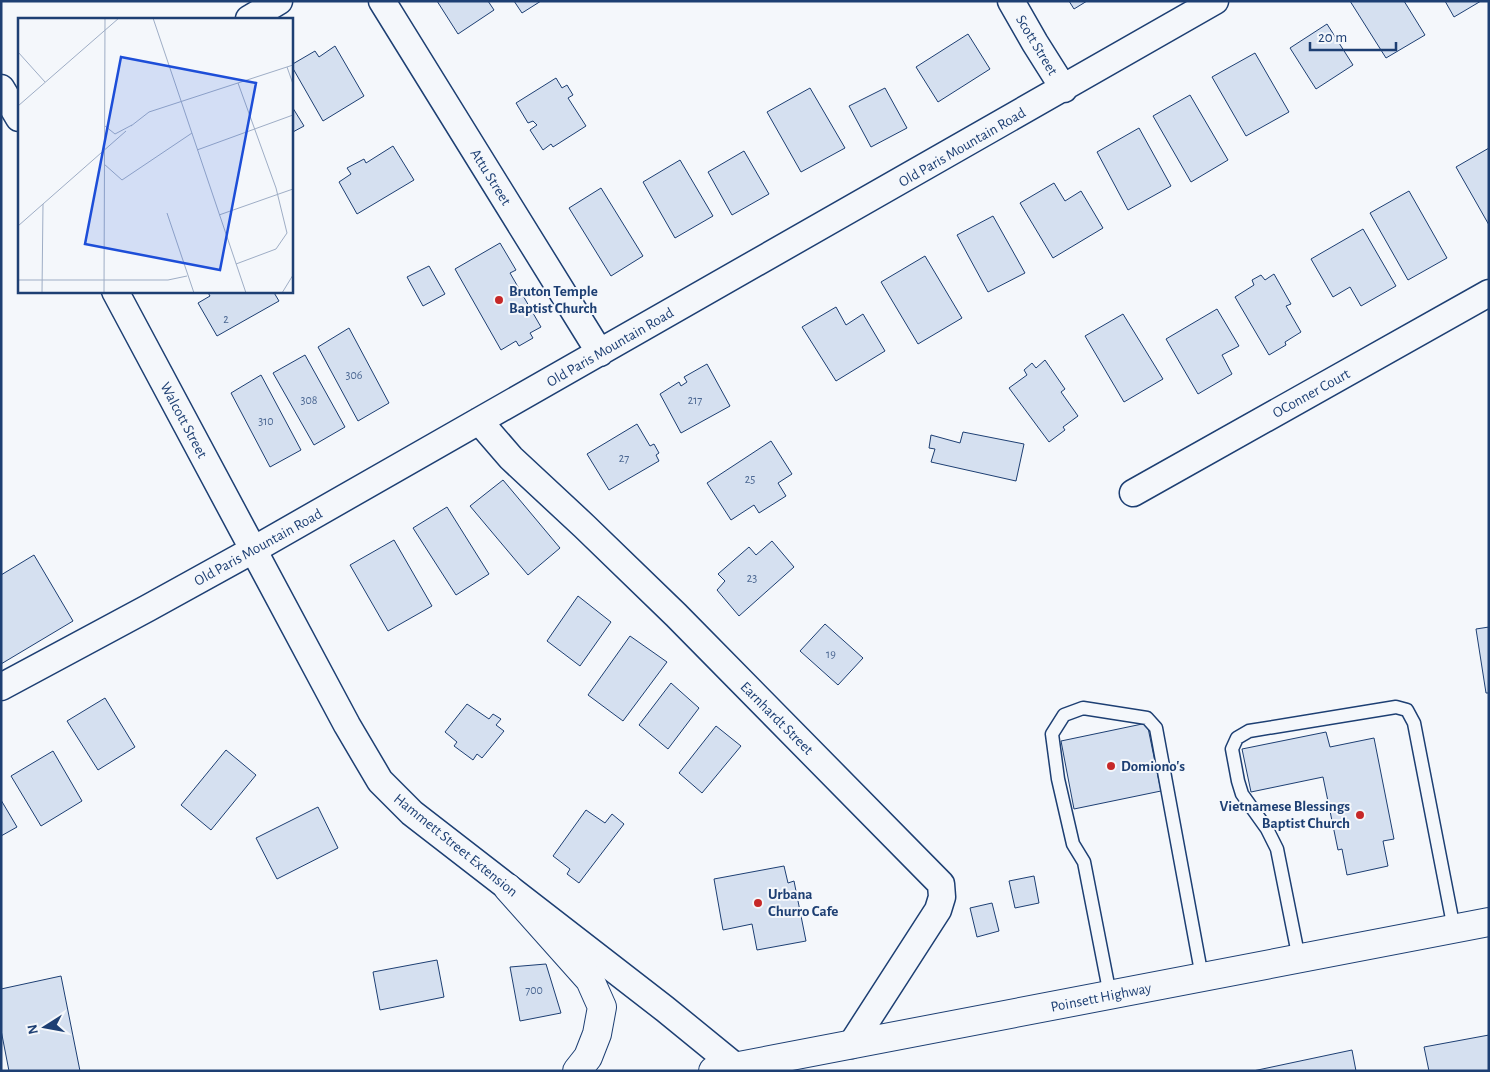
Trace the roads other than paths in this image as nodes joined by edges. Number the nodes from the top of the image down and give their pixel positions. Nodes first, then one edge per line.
1 (279, 1) edge
2 (382, 1) edge
3 (1012, 1) edge
4 (1215, 1) edge
5 (251, 18) edge
6 (1, 88) edge
7 (1064, 89) junction
8 (18, 116) edge
9 (116, 292) edge
10 (1489, 293) edge
11 (600, 353) junction
12 (479, 421) junction
13 (1133, 493) dead end
14 (253, 550) junction
15 (1, 687) edge
16 (508, 888) junction
17 (1489, 922) edge
18 (1454, 929) junction
19 (1299, 959) junction
20 (1202, 977) junction
21 (1110, 995) junction
22 (851, 1045) junction
23 (730, 1069) edge
24 (577, 1071) edge

1 - 5 street
2 - 11 street, Attu Street
3 - 7 street, Scott Street
4 - 7 street, Old Paris Mountain Road
6 - 8 street
7 - 11 street, Old Paris Mountain Road
9 - 14 street, Walcott Street
10 - 13 street, OConner Court
11 - 12 street, Old Paris Mountain Road
12 - 14 street, Old Paris Mountain Road
12 - 22 street, Earnhardt Street
14 - 15 street, Old Paris Mountain Road
14 - 16 street, Hammett Street Extension
16 - 23 street, Hammett Street Extension
16 - 24 highway
17 - 18 highway, Poinsett Highway
18 - 19 highway, Poinsett Highway
18 - 19 lane
19 - 20 highway, Poinsett Highway
20 - 21 highway, Poinsett Highway
20 - 21 lane
21 - 22 highway, Poinsett Highway
22 - 23 highway, Poinsett Highway

